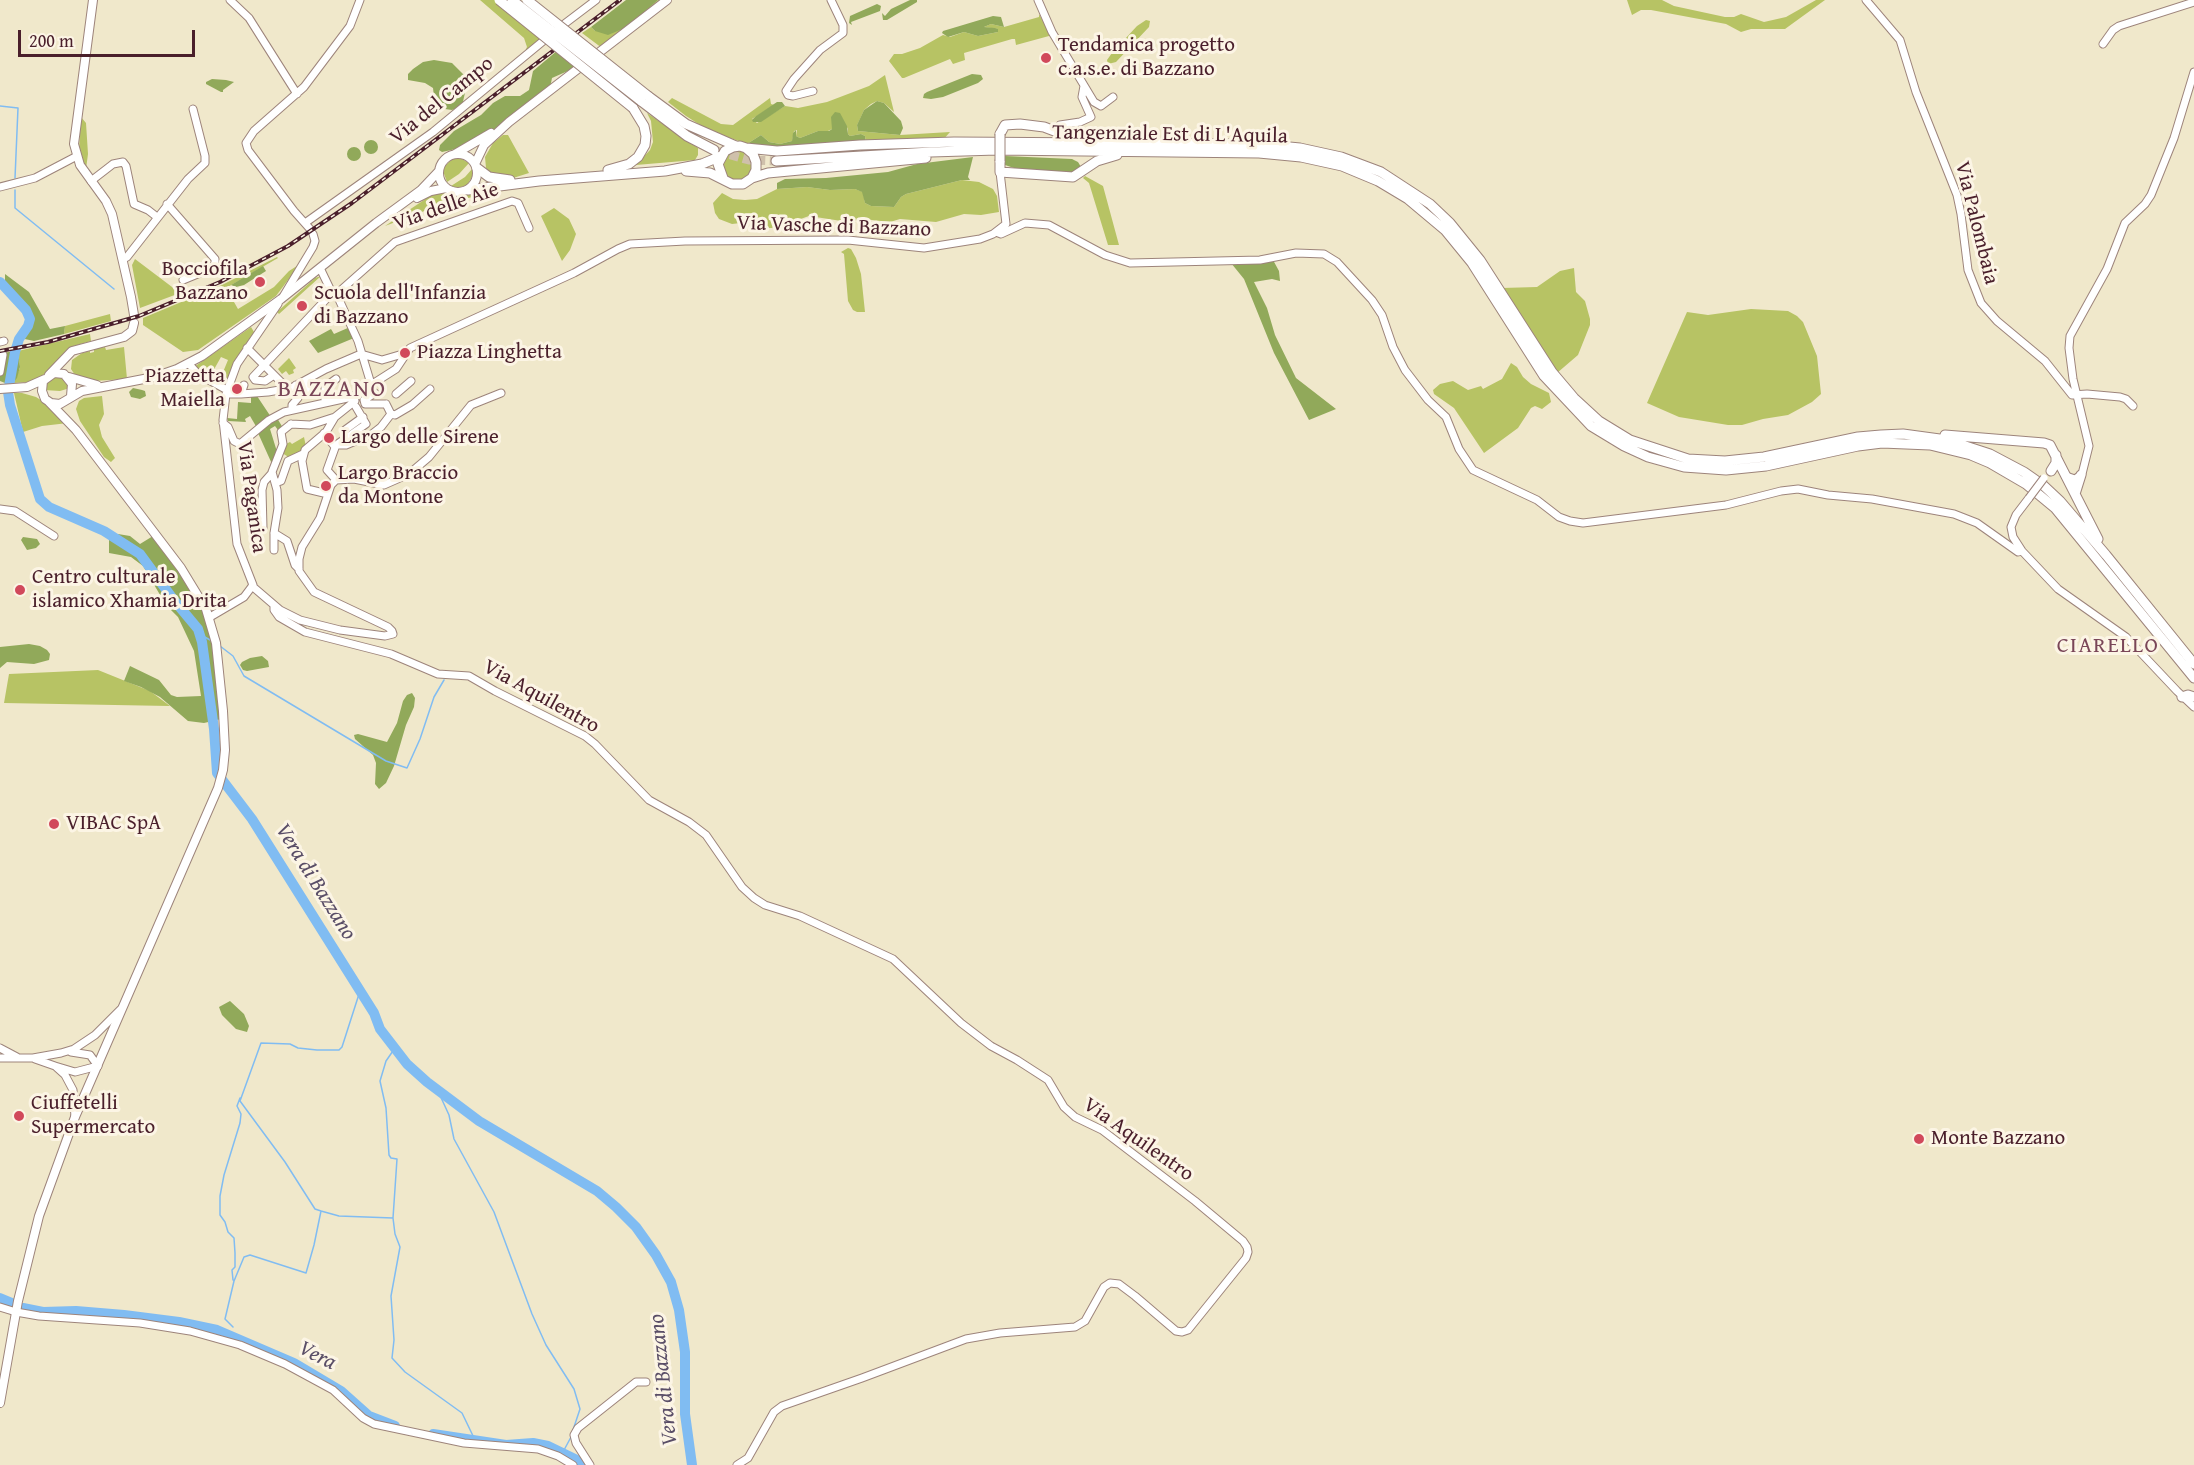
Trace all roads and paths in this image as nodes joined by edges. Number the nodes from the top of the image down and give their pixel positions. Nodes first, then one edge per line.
1 (93, 0) edge
2 (230, 0) edge
3 (360, 0) edge
4 (499, 0) edge
5 (512, 0) edge
6 (527, 0) edge
7 (596, 0) edge
8 (667, 0) edge
9 (831, 0) edge
10 (1038, 0) edge
11 (1866, 0) edge
12 (2194, 2) edge
13 (2103, 44) dead end
14 (2194, 72) edge
15 (1084, 86) junction
16 (813, 91) dead end
17 (297, 94) junction
18 (1113, 97) dead end
19 (644, 98) junction
20 (193, 109) dead end
21 (509, 122) junction
22 (1060, 125) dead end
23 (1038, 126) junction
24 (998, 142) junction
25 (1033, 143) junction
26 (1092, 144) junction
27 (736, 146) junction
28 (746, 148) junction
29 (1043, 150) junction
30 (1134, 152) junction
31 (717, 153) junction
32 (455, 154) junction
33 (77, 156) junction
34 (776, 161) tunnel mouth
35 (476, 166) junction
36 (439, 171) junction
37 (665, 171) junction
38 (1081, 171) junction
39 (1000, 172) junction
40 (723, 178) junction
41 (752, 178) junction
42 (512, 180) junction
43 (91, 181) junction
44 (539, 181) junction
45 (0, 187) edge
46 (446, 188) junction
47 (468, 190) junction
48 (166, 204) junction
49 (156, 218) junction
50 (530, 228) dead end
51 (309, 229) junction
52 (996, 232) junction
53 (364, 233) junction
54 (123, 259) junction
55 (320, 268) junction
56 (183, 280) dead end
57 (334, 293) junction
58 (281, 299) junction
59 (248, 323) junction
60 (257, 334) junction
61 (247, 348) junction
62 (361, 354) junction
63 (406, 354) junction
64 (3, 355) dead end
65 (64, 359) junction
66 (189, 364) junction
67 (264, 364) junction
68 (0, 372) edge
69 (274, 375) junction
70 (67, 376) junction
71 (47, 377) junction
72 (254, 378) junction
73 (336, 379) dead end
74 (411, 381) dead end
75 (301, 383) junction
76 (371, 384) junction
77 (109, 385) junction
78 (286, 387) junction
79 (0, 389) edge
80 (15, 389) junction
81 (228, 389) junction
82 (430, 389) dead end
83 (311, 390) dead end
84 (375, 393) dead end
85 (501, 393) dead end
86 (241, 394) junction
87 (354, 396) junction
88 (2076, 396) junction
89 (70, 397) junction
90 (391, 400) junction
91 (48, 401) junction
92 (325, 402) junction
93 (364, 403) junction
94 (2133, 406) dead end
95 (346, 407) junction
96 (356, 407) junction
97 (291, 409) junction
98 (392, 414) junction
99 (363, 417) junction
100 (335, 418) junction
101 (223, 423) junction
102 (291, 424) junction
103 (76, 430) junction
104 (324, 434) junction
105 (1912, 435) junction
106 (336, 446) junction
107 (303, 454) junction
108 (2056, 455) junction
109 (272, 473) junction
110 (2048, 474) junction
111 (2081, 476) junction
112 (2067, 477) junction
113 (336, 480) junction
114 (275, 483) junction
115 (328, 494) junction
116 (2075, 496) junction
117 (0, 509) edge
118 (263, 528) dead end
119 (274, 532) junction
120 (54, 536) dead end
121 (274, 550) dead end
122 (2022, 551) junction
123 (2106, 555) junction
124 (299, 569) junction
125 (252, 586) junction
126 (274, 605) junction
127 (210, 617) junction
128 (2194, 664) edge
129 (2194, 678) edge
130 (2182, 697) junction
131 (2194, 697) edge
132 (2194, 707) edge
133 (125, 1003) junction
134 (0, 1048) edge
135 (61, 1053) junction
136 (0, 1058) edge
137 (23, 1058) junction
138 (33, 1058) junction
139 (55, 1066) junction
140 (98, 1066) junction
141 (75, 1117) junction
142 (0, 1307) edge
143 (16, 1308) junction
144 (646, 1382) dead end
145 (0, 1403) edge
146 (573, 1465) edge
147 (590, 1465) edge
148 (737, 1465) edge

1 - 33 main road
2 - 17 street
3 - 17 street
4 - 42 highway, bridge
5 - 19 highway, bridge
6 - 19 highway, bridge
7 - 51 street, Via del Campo
8 - 21 main road
9 - 16 street
10 - 15 street
11 - 88 street, Via Palombaia
12 - 13 street
14 - 88 street
15 - 18 street
15 - 22 street
17 - 51 street
19 - 27 highway
19 - 31 highway
20 - 48 street
21 - 32 main road
21 - 35 main road
23 - 24 highway
23 - 25 highway
23 - 26 highway
24 - 25 highway, Tangenziale Est di L'Aquila
24 - 28 highway
24 - 29 highway, Tangenziale Est di L'Aquila
24 - 34 highway
24 - 39 highway, bridge
24 - 41 highway
25 - 26 highway, Tangenziale Est di L'Aquila
26 - 105 highway, Tangenziale Est di L'Aquila
27 - 28 highway
27 - 31 highway
28 - 41 highway
29 - 30 highway, Tangenziale Est di L'Aquila
29 - 38 highway
30 - 38 highway
30 - 129 highway, Tangenziale Est di L'Aquila
31 - 37 highway
31 - 40 highway
32 - 35 main road
32 - 36 main road
33 - 43 main road
33 - 45 street
35 - 42 highway
35 - 47 main road
36 - 46 main road
36 - 53 main road
37 - 40 highway
37 - 44 highway
38 - 39 highway
39 - 52 street
40 - 41 highway
42 - 44 highway
43 - 49 street
43 - 54 main road
44 - 47 highway
46 - 47 main road
46 - 53 main road
48 - 49 street
48 - 56 street
49 - 54 street
50 - 57 street, Via delle Aie
51 - 58 street, Via Paganica
52 - 63 street, Via Vasche di Bazzano
52 - 122 street, Via Vasche di Bazzano
53 - 55 main road
54 - 65 main road
55 - 57 street
55 - 58 main road
57 - 62 street
57 - 67 street, Via delle Aie
58 - 59 main road
58 - 60 street, Via Paganica
59 - 60 street
59 - 66 main road
60 - 61 street, Via Paganica
61 - 67 street
61 - 81 street, Via Paganica
62 - 63 street
62 - 75 street
62 - 76 street
63 - 76 street
64 - 68 street
65 - 70 main road
65 - 71 main road
66 - 77 main road
66 - 81 street
67 - 69 street
67 - 72 street, Via delle Aie
69 - 72 street
69 - 78 street
70 - 71 main road
70 - 77 main road
70 - 89 main road
71 - 80 main road
71 - 91 main road
72 - 86 street
73 - 92 street
74 - 90 street
75 - 78 street
75 - 83 street
75 - 97 street
76 - 87 street
77 - 89 main road
78 - 86 street
79 - 80 main road
80 - 91 main road
81 - 86 street
81 - 101 street, Via Paganica
82 - 98 street
84 - 93 street
85 - 113 street
87 - 92 street
87 - 95 street
88 - 94 street
88 - 111 street
89 - 91 main road
89 - 103 main road
90 - 93 street
90 - 98 street
91 - 103 main road
92 - 97 street
93 - 96 street
95 - 96 street
95 - 100 street
96 - 99 street
97 - 101 street
97 - 102 street
98 - 106 street
99 - 100 street
99 - 106 street
100 - 102 street
100 - 104 street
101 - 125 street, Via Paganica
102 - 109 street
103 - 127 main road
104 - 106 street
104 - 107 street
105 - 108 highway
105 - 123 highway, Tangenziale Est di L'Aquila
106 - 113 street
107 - 114 street
107 - 115 street
108 - 110 highway
108 - 112 highway
109 - 114 street
109 - 118 street
110 - 112 street
110 - 122 street, bridge
111 - 112 street
111 - 116 highway
112 - 116 highway
113 - 115 street
114 - 119 street
115 - 124 street
116 - 123 highway
117 - 120 street
119 - 121 street
119 - 124 street
122 - 130 street
123 - 128 highway, Tangenziale Est di L'Aquila
124 - 126 street
125 - 126 street
125 - 127 street
126 - 148 street, Via Aquilentro
127 - 133 main road
130 - 131 highway
130 - 132 street
133 - 135 street
133 - 140 main road
134 - 137 street
135 - 138 street
135 - 140 street
136 - 137 street
137 - 138 street
138 - 139 street
139 - 140 street
139 - 141 street
140 - 141 main road
141 - 143 main road
142 - 143 street
143 - 145 main road
143 - 146 street
144 - 147 street

